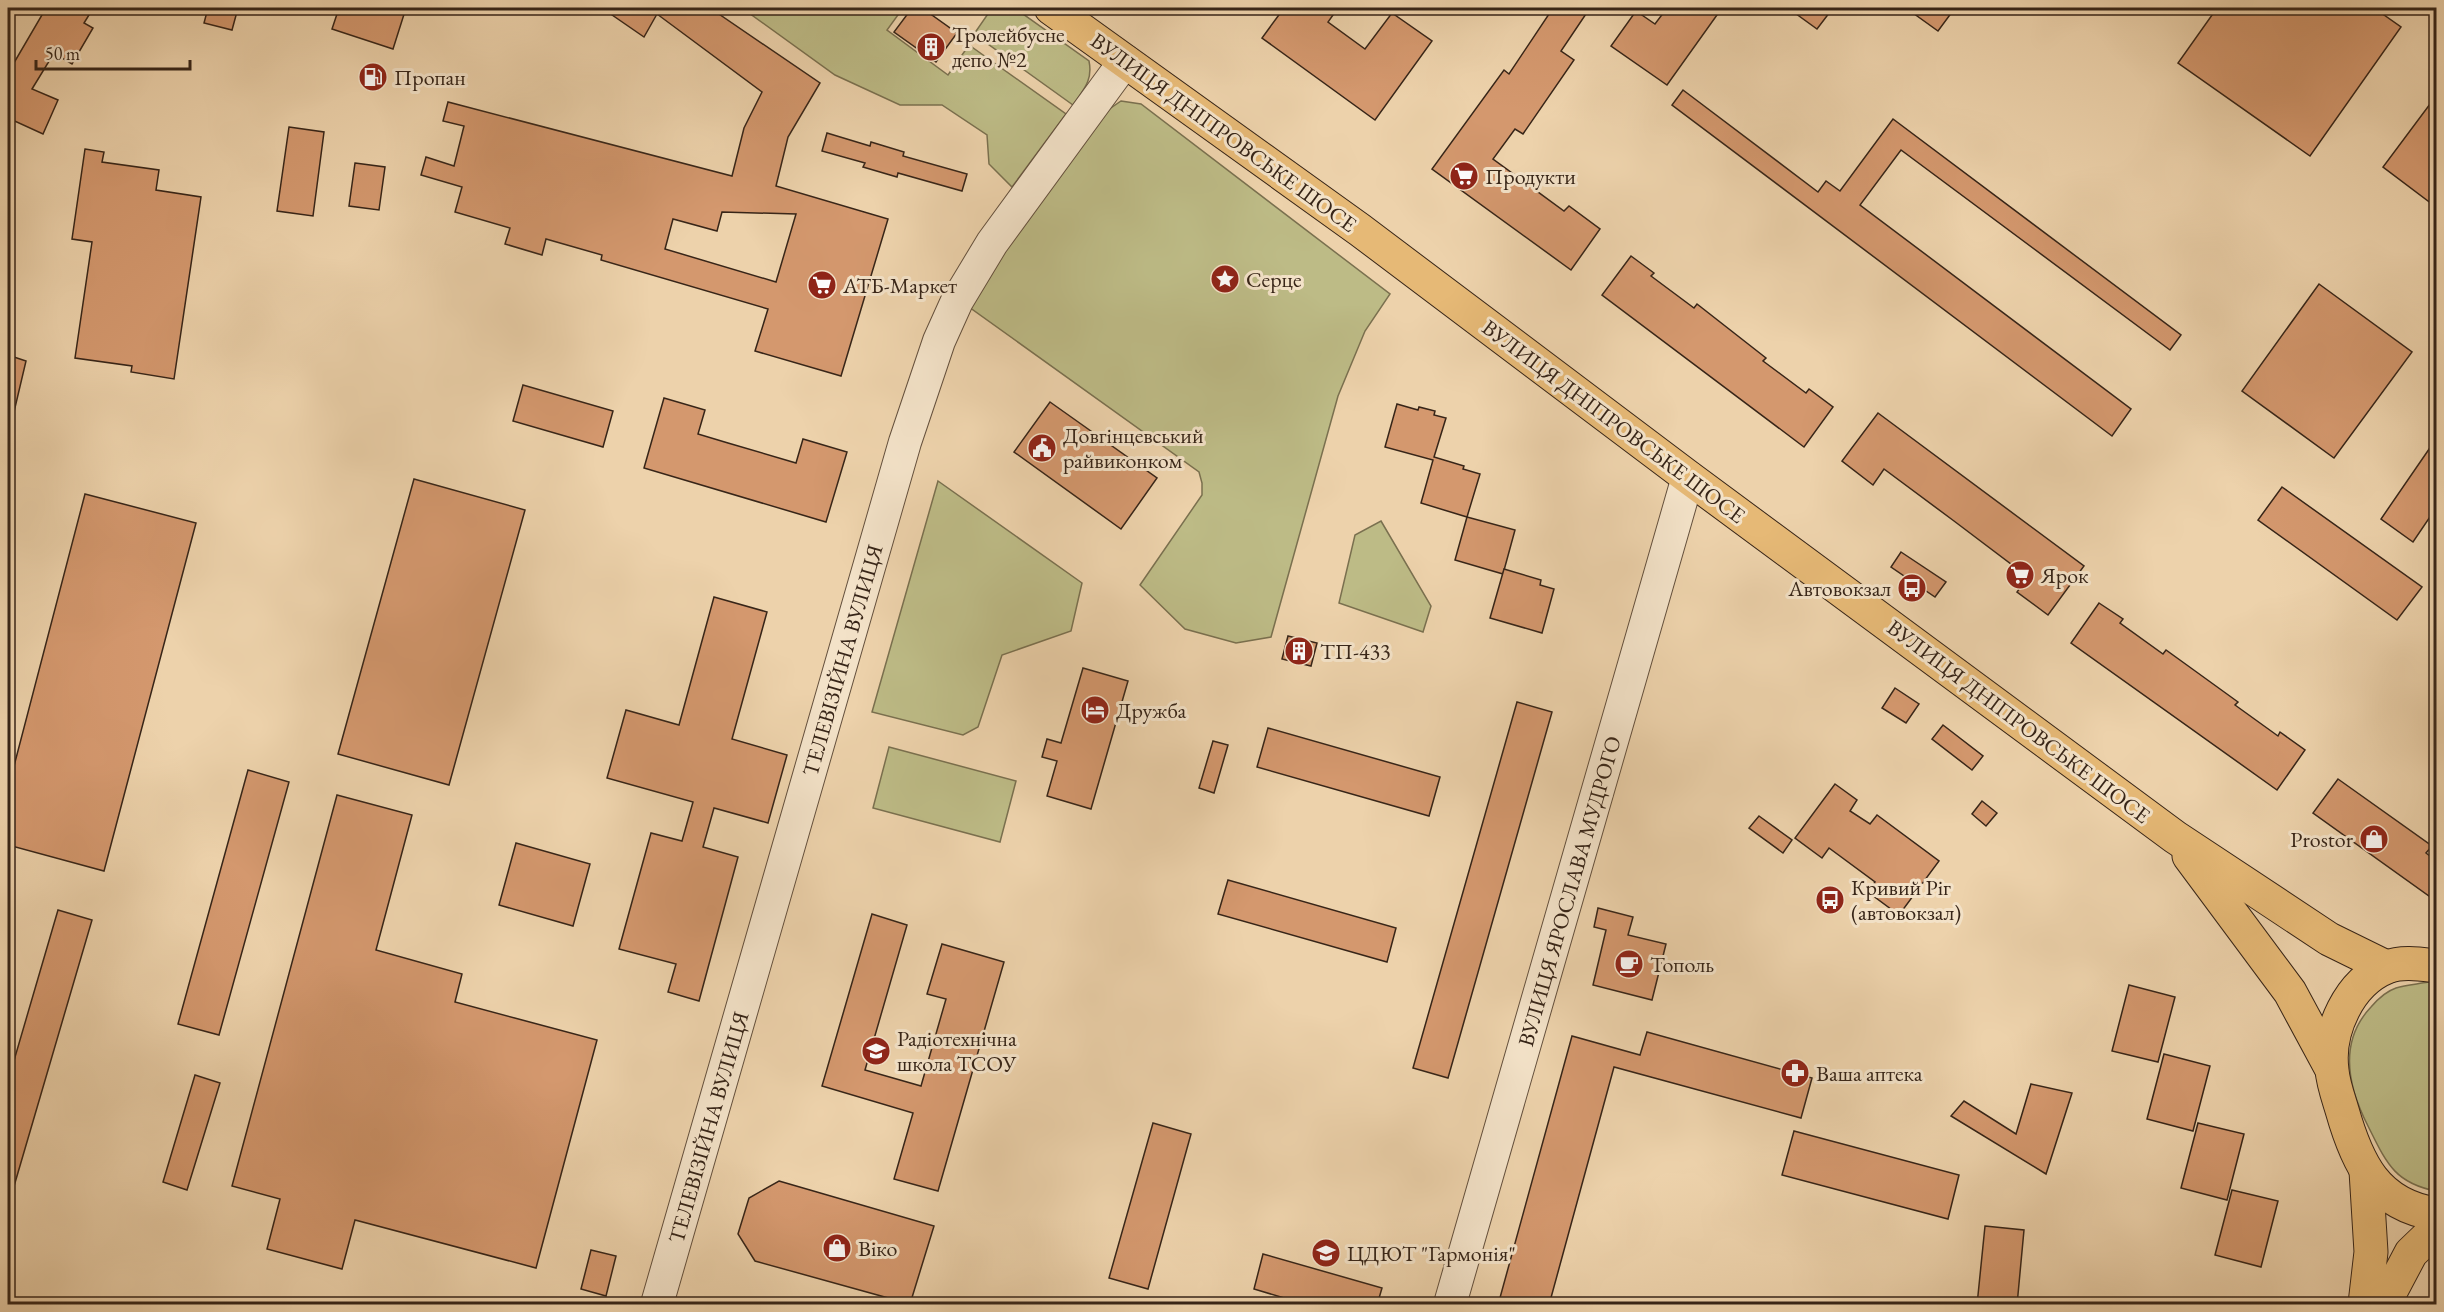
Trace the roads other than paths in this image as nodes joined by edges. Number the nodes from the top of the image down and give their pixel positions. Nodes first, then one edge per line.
1 (1051, 8) edge
2 (1125, 61) junction
3 (1688, 477) junction
4 (2175, 837) junction
5 (2436, 966) edge
6 (2386, 967) junction
7 (2331, 1068) junction
8 (2366, 1171) junction
9 (2436, 1214) edge
10 (2436, 1229) edge
11 (657, 1305) edge
12 (1450, 1305) edge
13 (2365, 1305) edge
14 (2384, 1305) edge

1 - 2 main road, ВУЛИЦЯ ДНІПРОВСЬКЕ ШОСЕ
2 - 3 main road, ВУЛИЦЯ ДНІПРОВСЬКЕ ШОСЕ
2 - 11 street, ТЕЛЕВІЗІЙНА ВУЛИЦЯ
3 - 4 main road, ВУЛИЦЯ ДНІПРОВСЬКЕ ШОСЕ
3 - 12 street, ВУЛИЦЯ ЯРОСЛАВА МУДРОГО
4 - 6 main road
4 - 7 main road
5 - 6 main road
6 - 7 main road
7 - 8 main road
8 - 9 main road
8 - 13 main road
10 - 14 main road

